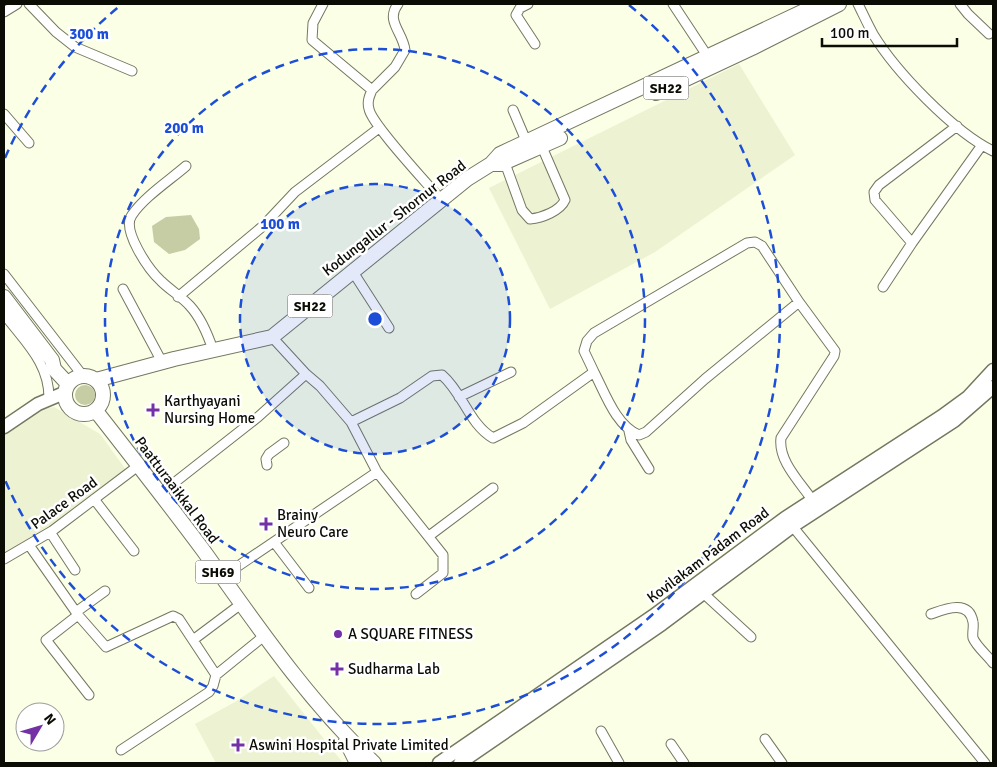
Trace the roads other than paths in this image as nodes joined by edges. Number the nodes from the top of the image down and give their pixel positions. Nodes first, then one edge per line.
1 (17, 4) edge
2 (29, 4) edge
3 (324, 4) edge
4 (398, 4) edge
5 (528, 4) edge
6 (673, 4) edge
7 (819, 4) edge
8 (839, 4) edge
9 (858, 4) edge
10 (960, 4) edge
11 (4, 12) edge
12 (989, 34) dead end
13 (535, 44) dead end
14 (708, 58) junction
15 (132, 71) dead end
16 (372, 90) junction
17 (513, 110) dead end
18 (4, 114) edge
19 (957, 126) junction
20 (379, 128) junction
21 (29, 142) dead end
22 (527, 143) junction
23 (982, 145) junction
24 (542, 147) junction
25 (993, 151) edge
26 (506, 162) junction
27 (491, 164) junction
28 (186, 166) dead end
29 (442, 201) junction
30 (912, 243) junction
31 (353, 272) junction
32 (4, 274) edge
33 (882, 287) dead end
34 (122, 289) dead end
35 (4, 297) edge
36 (178, 297) junction
37 (799, 302) junction
38 (4, 314) edge
39 (390, 328) dead end
40 (272, 337) junction
41 (213, 350) junction
42 (162, 362) junction
43 (993, 370) edge
44 (511, 372) dead end
45 (594, 372) junction
46 (306, 374) junction
47 (77, 382) junction
48 (993, 387) edge
49 (459, 396) junction
50 (49, 400) junction
51 (96, 411) junction
52 (351, 422) junction
53 (4, 426) edge
54 (630, 431) junction
55 (284, 443) dead end
56 (267, 465) dead end
57 (138, 466) junction
58 (649, 469) dead end
59 (377, 472) junction
60 (493, 488) dead end
61 (160, 494) junction
62 (94, 499) junction
63 (813, 501) junction
64 (789, 522) junction
65 (50, 532) junction
66 (429, 536) junction
67 (274, 542) junction
68 (29, 545) junction
69 (134, 551) dead end
70 (4, 560) edge
71 (75, 570) dead end
72 (222, 577) junction
73 (309, 588) dead end
74 (105, 591) dead end
75 (703, 593) junction
76 (416, 594) dead end
77 (241, 604) junction
78 (77, 614) junction
79 (930, 614) dead end
80 (264, 636) junction
81 (751, 637) dead end
82 (193, 640) junction
83 (993, 662) edge
84 (216, 675) junction
85 (89, 695) dead end
86 (601, 731) dead end
87 (341, 732) junction
88 (765, 739) dead end
89 (671, 744) dead end
90 (121, 750) dead end
91 (357, 763) edge
92 (374, 763) edge
93 (439, 763) edge
94 (460, 763) edge
95 (619, 763) edge
96 (684, 763) edge
97 (782, 763) edge
98 (985, 763) edge

1 - 11 street
2 - 15 street
3 - 16 street
4 - 16 street
5 - 13 street
6 - 14 street
7 - 14 main road, SH22
8 - 24 main road, SH22
9 - 19 street
10 - 12 street
14 - 22 main road, SH22
16 - 20 street
17 - 22 street
18 - 21 street
19 - 23 street
19 - 30 street
20 - 29 street
20 - 36 street
22 - 27 main road, SH22
23 - 25 street
23 - 30 street
24 - 26 main road, SH22
24 - 26 street
26 - 27 main road, SH22
27 - 29 main road, Kodungallur - Shornur Road / SH22
28 - 36 street
29 - 31 main road, Kodungallur - Shornur Road / SH22
30 - 33 street
31 - 39 street
31 - 40 main road, Kodungallur - Shornur Road / SH22
32 - 47 street
34 - 42 street
35 - 47 main road
36 - 41 street
37 - 45 street
37 - 54 street
37 - 63 street
38 - 50 street
40 - 41 main road, Kodungallur - Shornur Road / SH22
40 - 46 street
41 - 42 main road, Kodungallur - Shornur Road / SH22
42 - 47 main road, Kodungallur - Shornur Road / SH22
43 - 63 main road, Kovilakam Padam Road
44 - 49 street
45 - 49 street
45 - 54 street
46 - 52 street
46 - 61 street
47 - 50 main road
47 - 51 main road
47 - 51 main road
48 - 64 main road, Kovilakam Padam Road
49 - 52 street
50 - 53 main road
51 - 57 main road, Paatturaaikkal Road / SH69
52 - 59 street
54 - 58 street
55 - 56 street
57 - 61 main road, Paatturaaikkal Road / SH69
57 - 62 street, Palace Road
59 - 66 street
59 - 67 street
60 - 66 street
61 - 72 main road, Paatturaaikkal Road / SH69
62 - 65 street, Palace Road
62 - 69 street
63 - 64 main road, Kovilakam Padam Road
64 - 75 main road, Kovilakam Padam Road
64 - 93 main road, Kovilakam Padam Road
64 - 98 street
65 - 68 street, Palace Road
65 - 71 street
66 - 76 street
67 - 72 street
67 - 73 street
68 - 70 street, Palace Road
68 - 78 street
72 - 77 main road, Paatturaaikkal Road / SH69
74 - 78 street
75 - 81 street
75 - 94 main road, Kovilakam Padam Road
77 - 80 main road, Paatturaaikkal Road / SH69
77 - 82 street
78 - 82 street
78 - 85 street
79 - 83 street
80 - 84 street
80 - 87 main road, Paatturaaikkal Road / SH69
82 - 84 street
84 - 90 street
86 - 95 street
87 - 91 main road, SH69
87 - 92 main road, SH69
88 - 97 street
89 - 96 street

